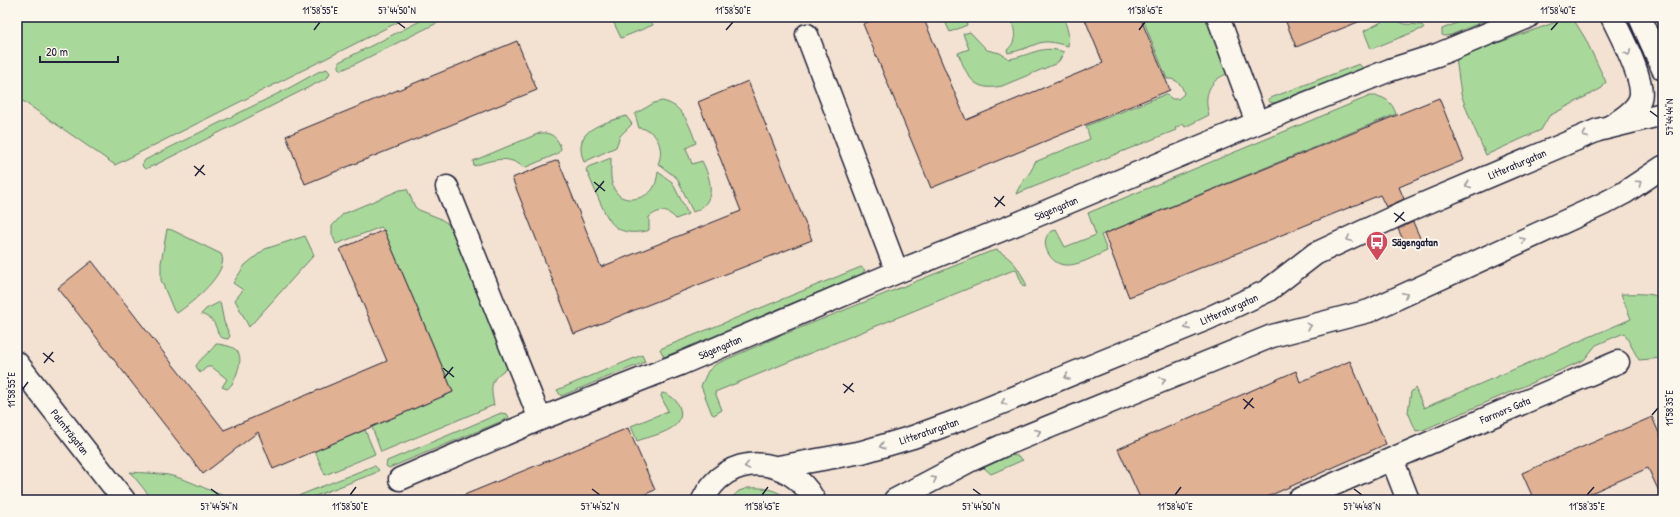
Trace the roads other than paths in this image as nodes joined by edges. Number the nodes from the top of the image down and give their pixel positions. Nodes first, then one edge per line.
1 (1218, 17) edge
2 (1528, 17) edge
3 (1612, 17) edge
4 (1640, 17) edge
5 (807, 36) dead end
6 (1663, 69) edge
7 (1663, 114) edge
8 (1258, 123) junction
9 (1611, 126) junction
10 (1663, 167) edge
11 (448, 187) dead end
12 (897, 272) junction
13 (1618, 362) dead end
14 (17, 363) edge
15 (540, 419) junction
16 (1392, 459) junction
17 (778, 467) junction
18 (400, 479) dead end
19 (702, 498) edge
20 (124, 500) edge
21 (814, 500) edge
22 (895, 500) edge
23 (1298, 500) edge
24 (1408, 500) edge

1 - 8 street
2 - 8 street, Sägengatan
3 -> 9 street
4 - 6 street
5 - 12 street
7 - 9 street, Litteraturgatan
8 - 12 street, Sägengatan
9 -> 17 street, Litteraturgatan
22 -> 10 street
11 - 15 street
12 - 15 street, Sägengatan
13 - 16 street, Farmors Gata
14 - 20 street, Palmträgatan
15 - 18 street, Sägengatan
16 - 23 street, Farmors Gata
16 - 24 street
17 -> 19 street, Litteraturgatan
17 - 21 street, Litteraturgatan

